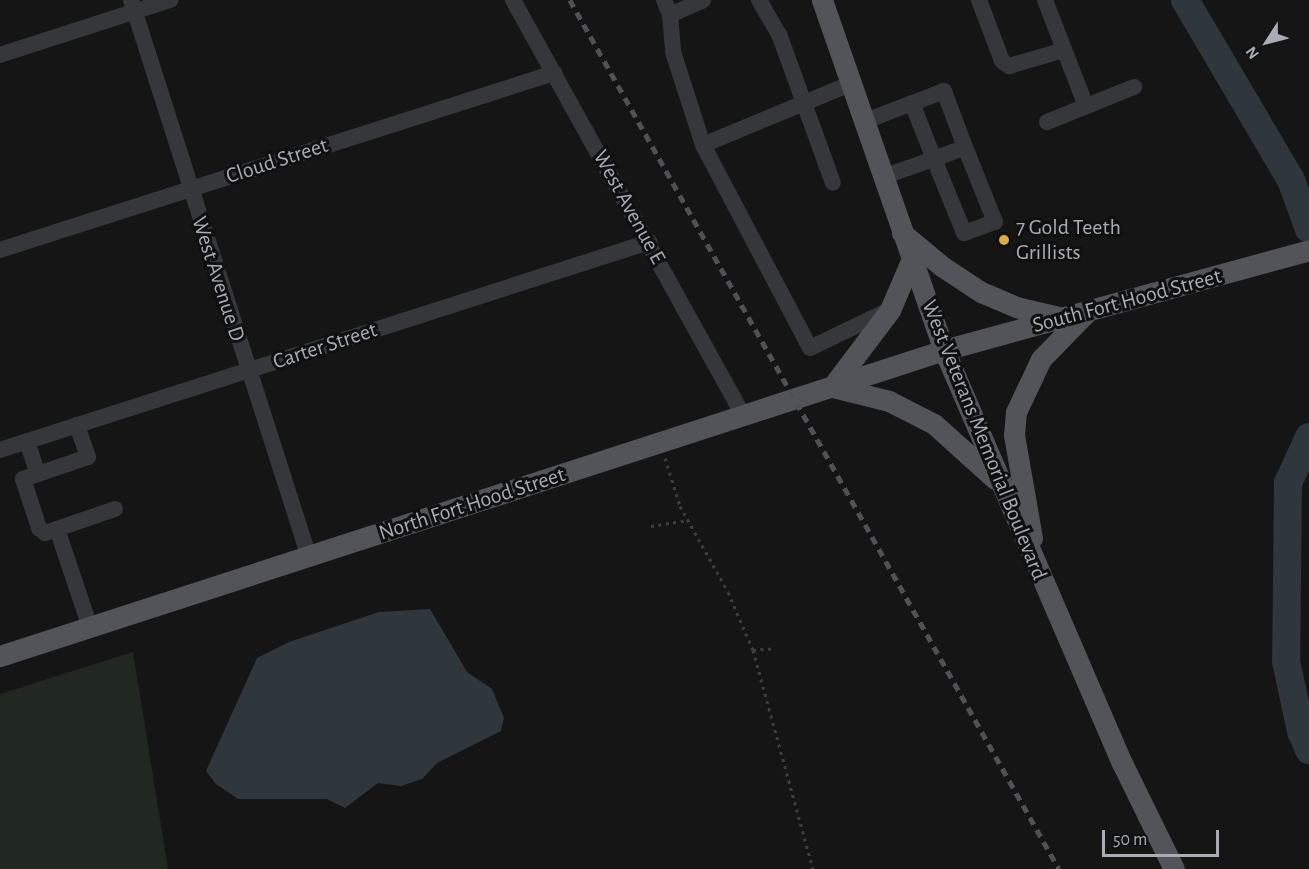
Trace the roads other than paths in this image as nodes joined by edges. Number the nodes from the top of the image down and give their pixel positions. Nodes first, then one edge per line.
1 (170, 0) edge
2 (513, 0) edge
3 (703, 0) edge
4 (759, 0) edge
5 (822, 0) edge
6 (979, 0) edge
7 (1045, 0) edge
8 (132, 6) edge
9 (667, 8) edge
10 (1064, 50) junction
11 (0, 55) edge
12 (554, 73) junction
13 (850, 84) junction
14 (1134, 87) dead end
15 (804, 102) junction
16 (912, 103) junction
17 (1086, 106) junction
18 (862, 122) junction
19 (1047, 122) dead end
20 (703, 145) junction
21 (965, 147) junction
22 (934, 159) junction
23 (882, 177) junction
24 (834, 183) dead end
25 (189, 189) junction
26 (900, 231) junction
27 (649, 242) junction
28 (0, 249) edge
29 (1309, 250) edge
30 (911, 261) junction
31 (890, 310) junction
32 (1086, 313) junction
33 (1063, 317) junction
34 (944, 350) junction
35 (249, 371) junction
36 (832, 387) junction
37 (744, 416) junction
38 (77, 425) junction
39 (27, 441) junction
40 (0, 450) edge
41 (38, 474) junction
42 (1000, 483) junction
43 (115, 509) dead end
44 (57, 529) junction
45 (309, 557) junction
46 (1038, 574) junction
47 (90, 627) junction
48 (0, 656) edge
49 (1174, 869) edge

1 - 8 street
2 - 12 street, West Avenue E
3 - 9 street
4 - 15 street
5 - 13 main road, West Veterans Memorial Boulevard
6 - 10 street
7 - 10 street
8 - 11 street
8 - 25 street, West Avenue D
9 - 20 street
10 - 17 street
12 - 25 street, Cloud Street
12 - 27 street, West Avenue E
13 - 15 street
13 - 18 main road, West Veterans Memorial Boulevard
14 - 17 street
15 - 20 street
15 - 24 street
16 - 18 street
16 - 21 street
16 - 22 street
17 - 19 street
18 - 23 main road, West Veterans Memorial Boulevard
20 - 31 street
21 - 22 street
21 - 22 street
22 - 23 street
23 - 26 main road, West Veterans Memorial Boulevard
25 - 28 street, Cloud Street
25 - 35 street, West Avenue D
26 - 30 main road, West Veterans Memorial Boulevard
26 - 33 main road
27 - 35 street, Carter Street
27 - 37 street, West Avenue E
29 - 32 main road, South Fort Hood Street
30 - 31 main road
30 - 34 main road, West Veterans Memorial Boulevard
31 - 36 main road
32 - 33 main road, South Fort Hood Street
32 - 46 main road
33 - 34 main road, South Fort Hood Street
34 - 36 main road, North Fort Hood Street
34 - 42 main road, West Veterans Memorial Boulevard
35 - 38 street, Carter Street
35 - 45 street, West Avenue D
36 - 37 main road, North Fort Hood Street
36 - 42 main road
37 - 45 main road, North Fort Hood Street
38 - 39 street, Carter Street
38 - 41 street
39 - 40 street, Carter Street
39 - 41 street
41 - 44 street
42 - 46 main road, West Veterans Memorial Boulevard
43 - 44 street
44 - 47 street
45 - 47 main road, North Fort Hood Street
46 - 49 main road, West Veterans Memorial Boulevard
47 - 48 main road, North Fort Hood Street

